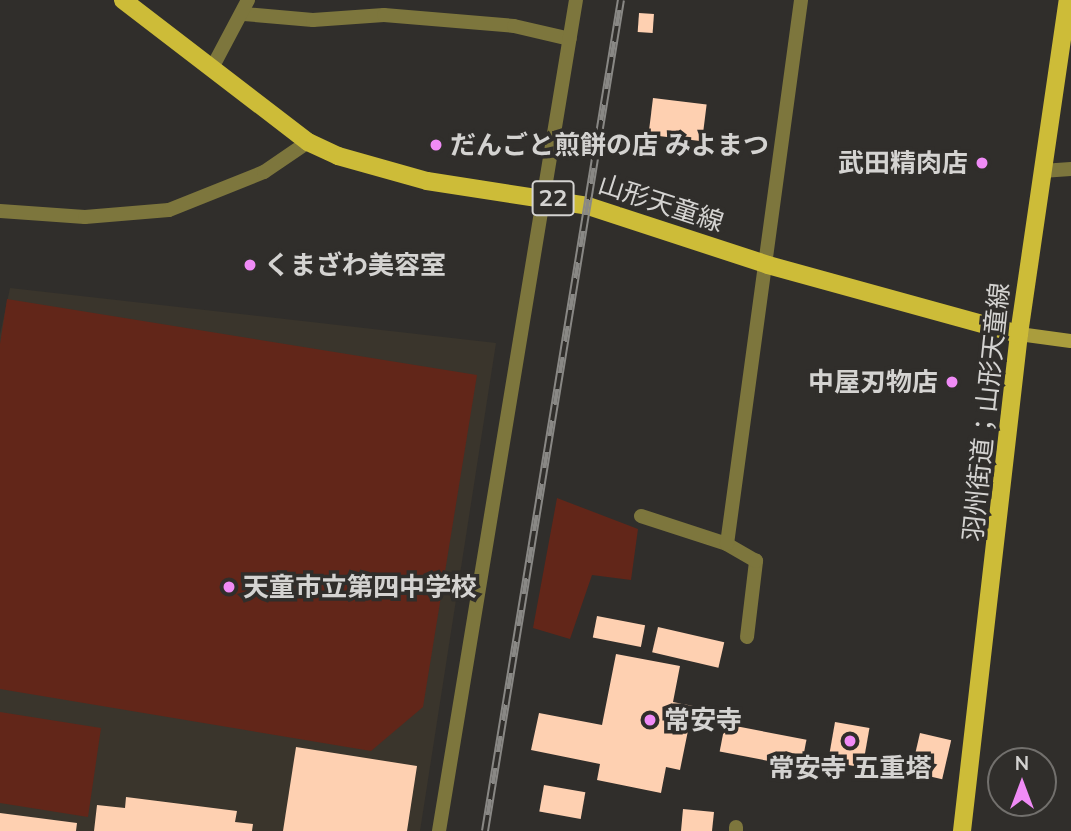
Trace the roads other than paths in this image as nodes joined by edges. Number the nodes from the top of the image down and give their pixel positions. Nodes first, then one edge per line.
1 (123, 0) edge
2 (576, 0) edge
3 (801, 0) edge
4 (1068, 0) edge
5 (246, 7) edge
6 (570, 39) junction
7 (212, 68) junction
8 (308, 142) junction
9 (1071, 169) edge
10 (1042, 170) junction
11 (543, 196) junction
12 (0, 211) edge
13 (768, 265) junction
14 (1019, 334) junction
15 (1071, 341) edge
16 (641, 516) dead end
17 (727, 544) junction
18 (747, 637) dead end
19 (439, 831) edge
20 (962, 831) edge

1 - 7 main road, 山形天童線 / 22
2 - 6 street
3 - 13 street
4 - 10 main road, 羽州街道；山形天童線
5 - 6 street
5 - 7 street
6 - 11 street
7 - 8 main road, 山形天童線 / 22
8 - 11 main road, 山形天童線 / 22
8 - 12 street
9 - 10 street
10 - 14 main road, 羽州街道；山形天童線
11 - 13 main road, 山形天童線 / 22
11 - 19 street
13 - 14 main road, 山形天童線 / 22
13 - 17 street
14 - 15 street
14 - 20 main road, 羽州街道；山形天童線
16 - 17 street
17 - 18 street

